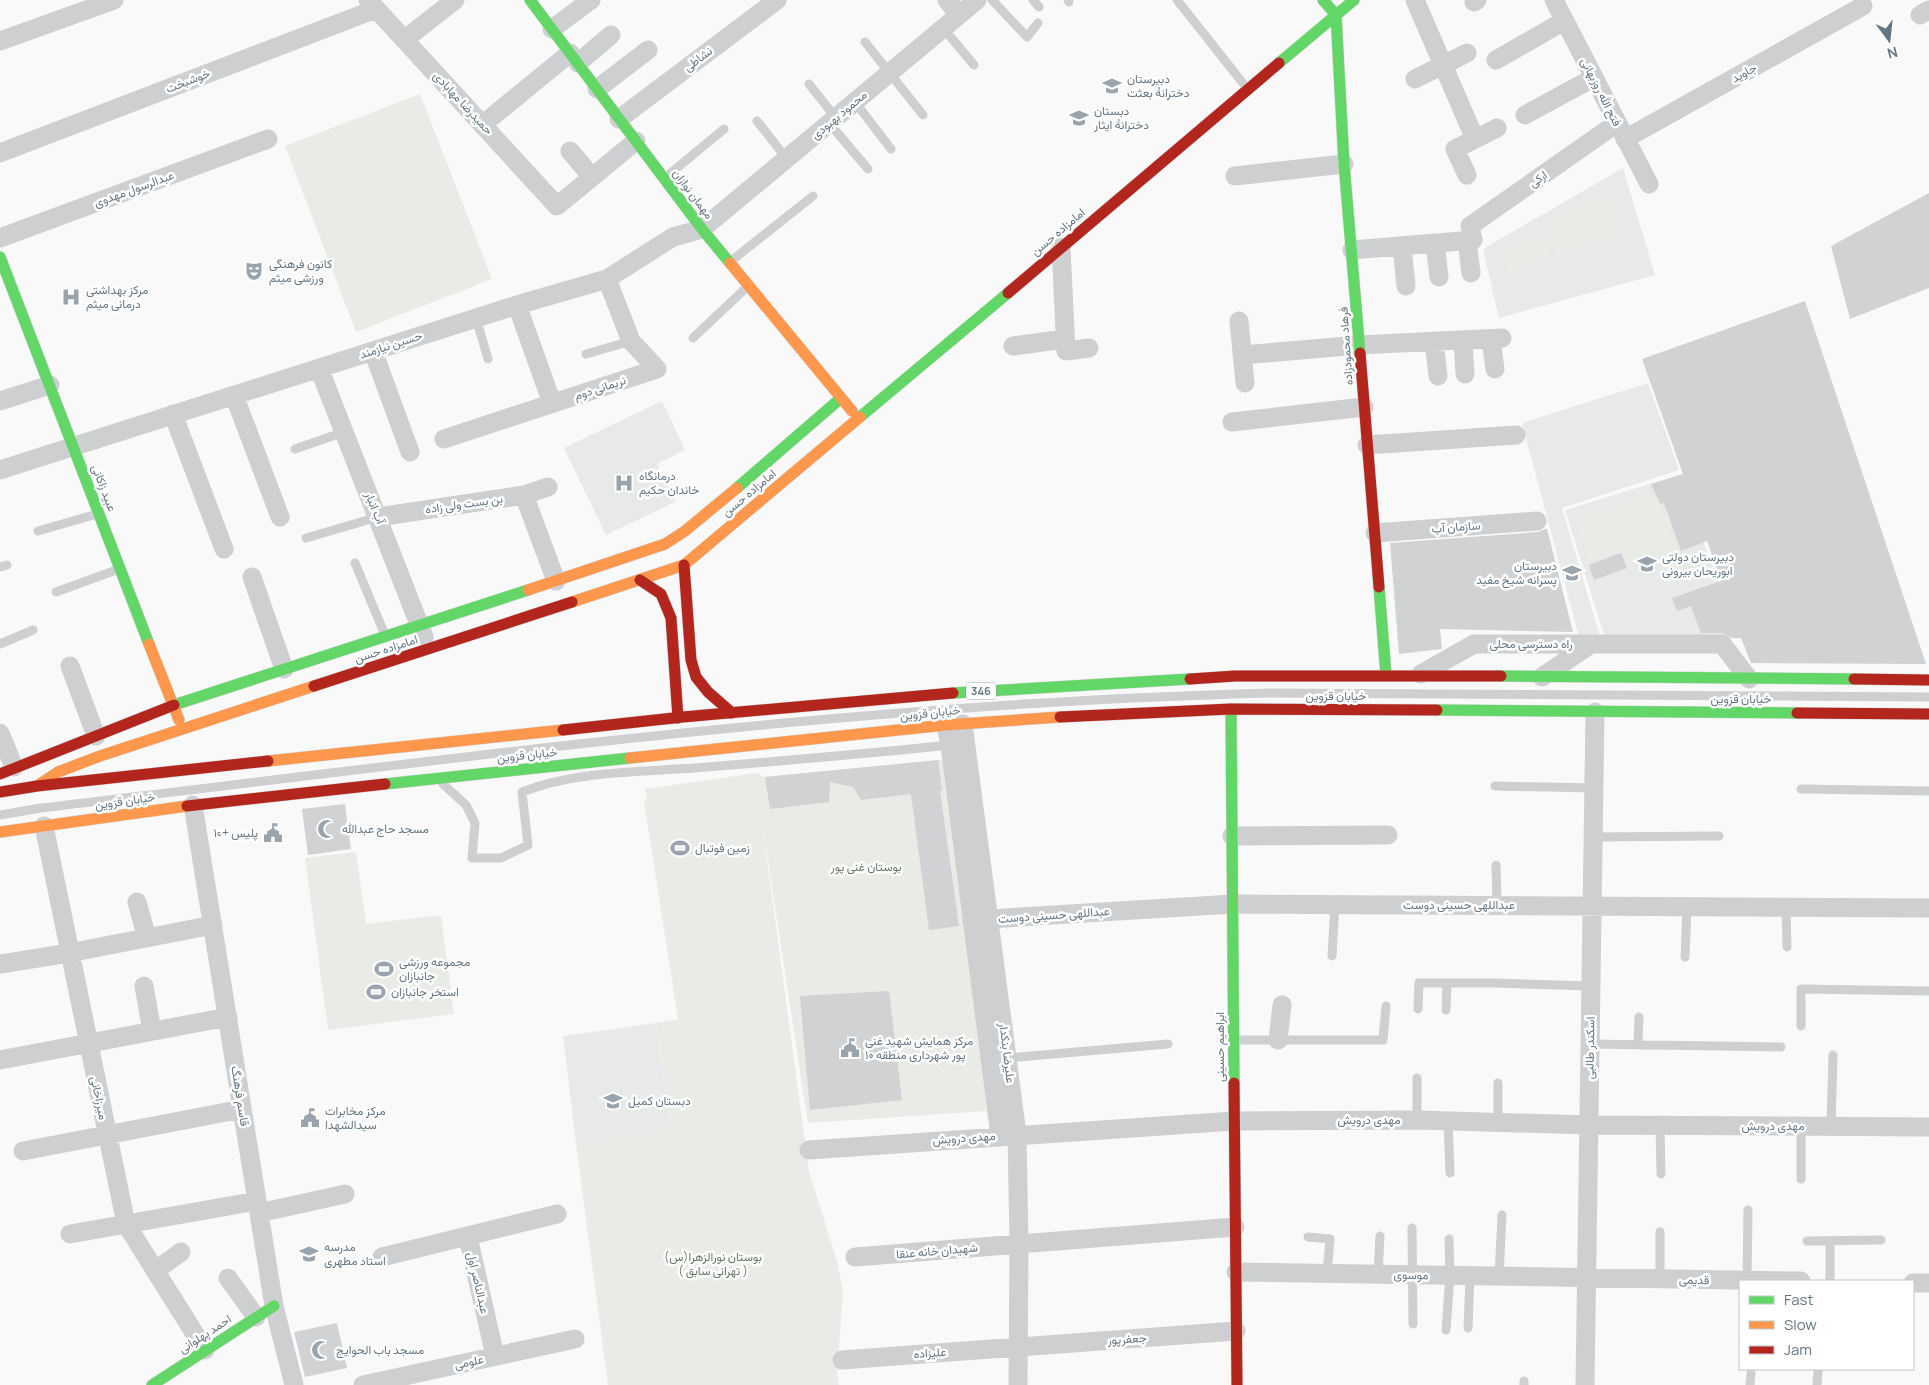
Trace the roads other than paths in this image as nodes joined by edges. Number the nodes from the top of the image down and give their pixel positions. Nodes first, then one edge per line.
1 (114, 0) edge
2 (530, 0) edge
3 (591, 0) edge
4 (777, 0) edge
5 (976, 0) edge
6 (992, 0) edge
7 (1177, 0) edge
8 (1323, 0) edge
9 (1354, 0) edge
10 (1415, 0) edge
11 (1554, 0) edge
12 (446, 3) edge
13 (372, 4) edge
14 (1864, 6) dead end
15 (953, 7) edge
16 (1336, 15) junction
17 (1564, 21) junction
18 (1038, 23) dead end
19 (943, 28) junction
20 (552, 29) junction
21 (611, 35) dead end
22 (404, 40) junction
23 (0, 41) edge
24 (865, 42) dead end
25 (648, 50) dead end
26 (1467, 53) dead end
27 (574, 58) junction
28 (1496, 60) dead end
29 (974, 65) dead end
30 (1442, 65) junction
31 (889, 73) junction
32 (1594, 78) junction
33 (1414, 79) dead end
34 (809, 84) dead end
35 (597, 89) junction
36 (1248, 89) junction
37 (855, 102) junction
38 (923, 114) dead end
39 (1525, 115) dead end
40 (619, 119) junction
41 (832, 120) junction
42 (757, 121) dead end
43 (482, 125) junction
44 (1498, 128) dead end
45 (724, 129) dead end
46 (1621, 131) junction
47 (268, 139) dead end
48 (1475, 139) junction
49 (636, 141) junction
50 (891, 149) dead end
51 (570, 151) dead end
52 (0, 152) edge
53 (787, 159) junction
54 (1344, 164) junction
55 (868, 169) dead end
56 (1467, 175) dead end
57 (1235, 176) dead end
58 (592, 177) junction
59 (664, 178) junction
60 (1649, 184) dead end
61 (813, 196) dead end
62 (702, 229) junction
63 (0, 238) edge
64 (1470, 241) junction
65 (1435, 244) junction
66 (1402, 246) junction
67 (1062, 247) junction
68 (1352, 250) junction
69 (0, 257) edge
70 (729, 262) junction
71 (1471, 274) dead end
72 (1439, 277) dead end
73 (607, 279) junction
74 (748, 286) junction
75 (1406, 286) dead end
76 (517, 305) junction
77 (476, 318) junction
78 (1239, 321) dead end
79 (693, 338) dead end
80 (1065, 339) junction
81 (631, 340) junction
82 (1463, 340) junction
83 (1434, 341) junction
84 (1359, 345) junction
85 (1013, 346) dead end
86 (1089, 348) dead end
87 (373, 351) junction
88 (586, 354) dead end
89 (1242, 355) junction
90 (488, 359) dead end
91 (319, 368) junction
92 (1494, 369) dead end
93 (1466, 374) dead end
94 (1438, 376) dead end
95 (1244, 383) dead end
96 (50, 385) junction
97 (234, 395) junction
98 (841, 398) junction
99 (0, 401) edge
100 (552, 403) junction
101 (1364, 407) junction
102 (173, 414) junction
103 (858, 419) junction
104 (1232, 422) dead end
105 (344, 432) junction
106 (1516, 435) dead end
107 (444, 438) dead end
108 (1368, 445) junction
109 (73, 446) junction
110 (295, 449) dead end
111 (410, 452) dead end
112 (0, 470) edge
113 (548, 487) dead end
114 (524, 495) junction
115 (99, 514) junction
116 (280, 517) dead end
117 (378, 517) junction
118 (1537, 521) dead end
119 (38, 531) dead end
120 (1375, 533) junction
121 (306, 538) dead end
122 (224, 550) dead end
123 (355, 563) dead end
124 (684, 565) junction
125 (120, 569) junction
126 (252, 577) dead end
127 (640, 580) junction
128 (556, 581) junction
129 (56, 592) dead end
130 (419, 624) junction
131 (33, 630) dead end
132 (385, 636) junction
133 (0, 644) edge
134 (1591, 644) junction
135 (429, 649) junction
136 (70, 666) dead end
137 (284, 669) junction
138 (1386, 675) junction
139 (1419, 676) junction
140 (1542, 678) junction
141 (1749, 679) junction
142 (1929, 680) edge
143 (1929, 697) edge
144 (173, 706) junction
145 (1231, 709) junction
146 (1595, 712) junction
147 (732, 713) junction
148 (1929, 714) edge
149 (678, 718) junction
150 (954, 724) junction
151 (182, 729) junction
152 (0, 733) edge
153 (96, 736) junction
154 (950, 745) junction
155 (7, 770) edge
156 (437, 778) junction
157 (37, 786) junction
158 (1495, 786) dead end
159 (1594, 788) junction
160 (1801, 789) dead end
161 (1929, 791) edge
162 (0, 792) edge
163 (193, 805) junction
164 (0, 815) edge
165 (43, 817) junction
166 (0, 832) edge
167 (1388, 834) dead end
168 (1232, 836) junction
169 (1719, 836) dead end
170 (1593, 838) junction
171 (1496, 864) dead end
172 (137, 902) dead end
173 (1233, 904) junction
174 (1335, 904) junction
175 (1497, 905) junction
176 (1592, 906) junction
177 (1686, 908) junction
178 (1786, 908) junction
179 (1929, 908) edge
180 (981, 921) junction
181 (212, 925) junction
182 (147, 938) junction
183 (1787, 947) dead end
184 (69, 953) junction
185 (1332, 956) dead end
186 (1685, 957) dead end
187 (0, 964) edge
188 (1447, 983) junction
189 (144, 986) dead end
190 (1591, 986) junction
191 (1929, 991) edge
192 (1282, 1005) dead end
193 (1386, 1006) dead end
194 (1418, 1009) dead end
195 (1446, 1010) dead end
196 (228, 1017) junction
197 (1639, 1017) dead end
198 (1801, 1026) dead end
199 (152, 1031) junction
200 (1234, 1040) junction
201 (1278, 1040) junction
202 (88, 1043) junction
203 (1168, 1044) dead end
204 (1590, 1044) junction
205 (1638, 1045) junction
206 (1781, 1047) dead end
207 (1833, 1055) dead end
208 (1008, 1058) junction
209 (0, 1060) edge
210 (1417, 1078) dead end
211 (1498, 1083) dead end
212 (242, 1109) junction
213 (1418, 1120) junction
214 (1234, 1121) junction
215 (1448, 1121) junction
216 (1498, 1122) junction
217 (1589, 1125) junction
218 (1660, 1125) junction
219 (1801, 1126) junction
220 (1831, 1126) junction
221 (1929, 1126) edge
222 (107, 1135) junction
223 (1008, 1135) junction
224 (23, 1150) dead end
225 (809, 1150) dead end
226 (1450, 1173) dead end
227 (1661, 1174) dead end
228 (1801, 1178) dead end
229 (345, 1194) dead end
230 (258, 1207) junction
231 (1748, 1210) dead end
232 (557, 1214) dead end
233 (1502, 1215) dead end
234 (126, 1224) junction
235 (1235, 1227) junction
236 (1412, 1228) dead end
237 (1660, 1232) dead end
238 (70, 1234) dead end
239 (1380, 1236) dead end
240 (468, 1237) junction
241 (1308, 1237) dead end
242 (1449, 1239) dead end
243 (1881, 1240) dead end
244 (1808, 1241) dead end
245 (1830, 1242) junction
246 (1019, 1244) junction
247 (181, 1252) dead end
248 (382, 1257) dead end
249 (855, 1257) dead end
250 (155, 1270) junction
251 (1236, 1272) junction
252 (1327, 1274) junction
253 (1378, 1275) junction
254 (1414, 1275) junction
255 (1450, 1276) junction
256 (1470, 1276) junction
257 (1499, 1277) junction
258 (228, 1278) dead end
259 (1587, 1279) junction
260 (1660, 1280) junction
261 (1747, 1280) edge
262 (1830, 1280) edge
263 (1739, 1281) edge
264 (1914, 1283) edge
265 (1929, 1283) edge
266 (274, 1306) junction
267 (256, 1317) junction
268 (1413, 1324) dead end
269 (1468, 1328) dead end
270 (1446, 1330) dead end
271 (1236, 1331) junction
272 (575, 1339) dead end
273 (1018, 1347) junction
274 (205, 1350) junction
275 (495, 1356) junction
276 (842, 1360) dead end
277 (1818, 1371) dead end
278 (1751, 1373) dead end
279 (152, 1385) edge
280 (294, 1385) edge
281 (363, 1385) edge
282 (1018, 1385) edge
283 (1237, 1385) edge
284 (1585, 1385) edge
285 (1750, 1385) edge
286 (1818, 1385) edge

1 - 23 street
2 - 20 main road, مهمان نوازان
3 - 20 street
4 - 40 street, نشاطی
5 - 15 street, محمود بهبودی
6 - 18 lane
7 - 36 lane
8 - 16 main road
9 - 16 main road, امامزاده حسن
10 - 30 street
11 - 17 street, فتح الله روزبهانی
12 - 22 street
13 - 22 street, حمیدرضا مهابادی
13 - 52 street, خوشبخت
14 - 46 street, جاوید
15 - 19 street, محمود بهبودی
16 - 36 main road, امامزاده حسن
16 - 54 main road, فرهاد محمودزاده
17 - 28 street
17 - 32 street, فتح الله روزبهانی
19 - 29 lane
19 - 31 street, محمود بهبودی
20 - 27 main road, مهمان نوازان
21 - 27 street
22 - 43 street, حمیدرضا مهابادی
24 - 31 lane
25 - 35 street
26 - 30 street
27 - 35 main road, مهمان نوازان
27 - 43 street
30 - 33 street
30 - 48 street
31 - 37 street, محمود بهبودی
31 - 38 lane
32 - 39 street
32 - 46 street, فتح الله روزبهانی
34 - 41 lane
35 - 40 main road, مهمان نوازان
36 - 67 main road, امامزاده حسن
37 - 41 street, محمود بهبودی
37 - 50 lane
40 - 49 main road, مهمان نوازان
41 - 53 street, محمود بهبودی
41 - 55 lane
42 - 53 lane
43 - 58 street, حمیدرضا مهابادی
44 - 48 street
45 - 59 lane
46 - 60 street, فتح الله روزبهانی
46 - 64 street, ارکی
47 - 63 street, عبدالرسول مهدوی
48 - 56 street
49 - 58 street
49 - 59 main road, مهمان نوازان
51 - 58 street
53 - 62 street, محمود بهبودی
54 - 57 street
54 - 68 main road, فرهاد محمودزاده
59 - 62 main road, مهمان نوازان
61 - 70 lane
62 - 70 main road, مهمان نوازان
62 - 73 street, حسین نیازمند
64 - 65 street
64 - 71 street
65 - 66 street
65 - 72 street
66 - 68 street
66 - 75 street
67 - 80 street
67 - 103 main road, امامزاده حسن
68 - 84 main road, فرهاد محمودزاده
69 - 96 main road, عبید زاکانی
70 - 74 main road, مهمان نوازان
73 - 76 street, حسین نیازمند
73 - 81 street, نریمانی دوم
74 - 79 lane
74 - 98 main road, مهمان نوازان
76 - 77 street, حسین نیازمند
76 - 100 street
77 - 87 street, حسین نیازمند
77 - 90 lane
78 - 89 street
80 - 85 street
80 - 86 street
81 - 88 lane
81 - 100 street, نریمانی دوم
82 - 83 street
82 - 92 street
82 - 93 street
83 - 84 street
83 - 94 street
84 - 89 street
84 - 101 main road, فرهاد محمودزاده
87 - 91 street, حسین نیازمند
87 - 111 street
89 - 95 street
91 - 97 street, حسین نیازمند
91 - 105 street, آب انبار
96 - 99 street
96 - 109 main road, عبید زاکانی
97 - 102 street, حسین نیازمند
97 - 116 street
98 - 103 main road, مهمان نوازان
98 - 128 main road, امامزاده حسن
100 - 107 street, نریمانی دوم
101 - 104 street
101 - 108 main road, فرهاد محمودزاده
102 - 109 street, حسین نیازمند
102 - 122 street
103 - 124 main road, امامزاده حسن
105 - 110 lane
105 - 117 street, آب انبار
106 - 108 street
108 - 120 main road, فرهاد محمودزاده
109 - 112 street, حسین نیازمند
109 - 115 main road, عبید زاکانی
113 - 114 street, بن بست ولی زاده
114 - 117 street, بن بست ولی زاده
114 - 128 street
115 - 119 lane
115 - 125 main road, عبید زاکانی
117 - 121 lane
117 - 130 street, آب انبار
118 - 120 street, سازمان آب
120 - 138 main road, فرهاد محمودزاده
123 - 132 lane
124 - 127 main road, امامزاده حسن
124 - 147 main road
125 - 129 lane
125 - 144 main road, عبید زاکانی
126 - 137 street
127 - 135 main road, امامزاده حسن
127 - 149 main road
128 - 130 main road, امامزاده حسن
130 - 132 main road, امامزاده حسن
130 - 135 street, آب انبار
131 - 133 lane
132 - 137 main road, امامزاده حسن
134 - 139 street, راه دسترسی محلی
134 - 140 street, راه دسترسی محلی
134 - 141 street, راه دسترسی محلی
135 - 151 main road, امامزاده حسن
136 - 153 street
137 - 144 main road, امامزاده حسن
138 - 139 main road, خیابان قزوین / 346
138 - 147 main road, خیابان قزوین / 346
139 - 140 main road, خیابان قزوین / 346
140 - 141 main road, خیابان قزوین / 346
141 - 142 main road, خیابان قزوین / 346
143 - 165 lane
144 - 151 main road, عبید زاکانی
144 - 153 main road, امامزاده حسن
145 - 146 main road, خیابان قزوین
145 - 150 main road, خیابان قزوین
145 - 168 main road, ابراهیم حسینی
146 - 148 main road, خیابان قزوین
146 - 159 street, اسکندر طالبی
147 - 149 main road, خیابان قزوین / 346
149 - 157 main road, خیابان قزوین / 346
150 - 154 street, علیرضا بنکدار
150 - 156 main road, خیابان قزوین
150 - 180 street, علیرضا بنکدار
151 - 157 main road, امامزاده حسن
152 - 155 street
153 - 155 main road, امامزاده حسن
154 - 156 lane
154 - 180 street, علیرضا بنکدار
156 - 163 main road, خیابان قزوین
157 - 162 main road, خیابان قزوین / 346
157 - 165 main road
158 - 159 lane
159 - 170 street, اسکندر طالبی
160 - 161 lane
163 - 165 main road, خیابان قزوین
163 - 181 street, قاسم فرهنگ
164 - 165 lane
165 - 166 main road, خیابان قزوین
165 - 184 street, میرزاخانی
167 - 168 street
168 - 173 main road, ابراهیم حسینی
169 - 170 lane
170 - 176 street, اسکندر طالبی
171 - 175 lane
172 - 182 street
173 - 174 street, عبداللهی حسینی دوست
173 - 180 street, عبداللهی حسینی دوست
173 - 200 main road, ابراهیم حسینی
174 - 175 street, عبداللهی حسینی دوست
174 - 185 lane
175 - 176 street, عبداللهی حسینی دوست
176 - 177 street, عبداللهی حسینی دوست
176 - 190 street, اسکندر طالبی
177 - 178 street, عبداللهی حسینی دوست
177 - 186 lane
178 - 179 street, عبداللهی حسینی دوست
178 - 183 lane
180 - 208 street, علیرضا بنکدار
180 - 223 street, علیرضا بنکدار
181 - 182 street
181 - 196 street, قاسم فرهنگ
182 - 184 street
184 - 187 street
184 - 202 street, میرزاخانی
188 - 190 lane
188 - 194 lane
188 - 195 lane
189 - 199 street
190 - 204 street, اسکندر طالبی
191 - 198 lane
192 - 201 street
193 - 201 lane
196 - 199 street
196 - 212 street, قاسم فرهنگ
197 - 205 lane
199 - 202 street
200 - 201 lane
200 - 214 main road, ابراهیم حسینی
202 - 209 street
202 - 222 street, میرزاخانی
203 - 208 lane
204 - 205 lane
204 - 217 street, اسکندر طالبی
205 - 206 lane
207 - 220 lane
208 - 223 street, علیرضا بنکدار
210 - 213 lane
211 - 216 lane
212 - 222 street
212 - 230 street, قاسم فرهنگ
213 - 214 street, مهدی درویش
213 - 215 street, مهدی درویش
214 - 223 street, مهدی درویش
214 - 235 main road, ابراهیم حسینی
215 - 216 street, مهدی درویش
215 - 226 lane
216 - 217 street, مهدی درویش
217 - 218 street, مهدی درویش
217 - 259 street, اسکندر طالبی
218 - 219 street, مهدی درویش
218 - 227 lane
219 - 220 street, مهدی درویش
219 - 228 lane
220 - 221 street, مهدی درویش
222 - 224 street
222 - 234 street, میرزاخانی
223 - 225 street, مهدی درویش
223 - 246 street, علیرضا بنکدار
229 - 230 street
230 - 234 street
230 - 266 street, قاسم فرهنگ
231 - 261 lane
232 - 240 street
233 - 257 lane
234 - 238 street
234 - 250 street, میرزاخانی
235 - 246 street
235 - 251 main road, ابراهیم حسینی
236 - 254 lane
237 - 260 lane
239 - 253 lane
240 - 248 street, عبدالناصر اول
240 - 275 street, عبدالناصر اول
241 - 252 lane
242 - 255 lane
243 - 245 lane
244 - 245 lane
245 - 262 lane
246 - 249 street, شهیدان خانه‌ عنقا
246 - 273 street, علیرضا بنکدار
247 - 250 street
250 - 274 street, میرزاخانی
251 - 252 street, موسوی
251 - 271 main road, ابراهیم حسینی
252 - 253 street, موسوی
253 - 254 street, موسوی
254 - 255 street, موسوی
254 - 268 lane
255 - 256 street, موسوی
255 - 270 lane
256 - 257 street, موسوی
256 - 269 lane
257 - 259 street, موسوی
258 - 267 street
259 - 260 street, قدیمی
259 - 284 street, اسکندر طالبی
260 - 263 street, قدیمی
264 - 265 street
266 - 267 main road, احمد پهلوانی
266 - 280 street, قاسم فرهنگ
267 - 274 main road, احمد پهلوانی
271 - 273 street, جعفرپور
271 - 283 main road, ابراهیم حسینی
272 - 275 street, علومی
273 - 276 street, علیزاده
273 - 282 street, علیرضا بنکدار
274 - 279 main road, احمد پهلوانی
275 - 281 street, علومی
277 - 286 lane
278 - 285 lane

